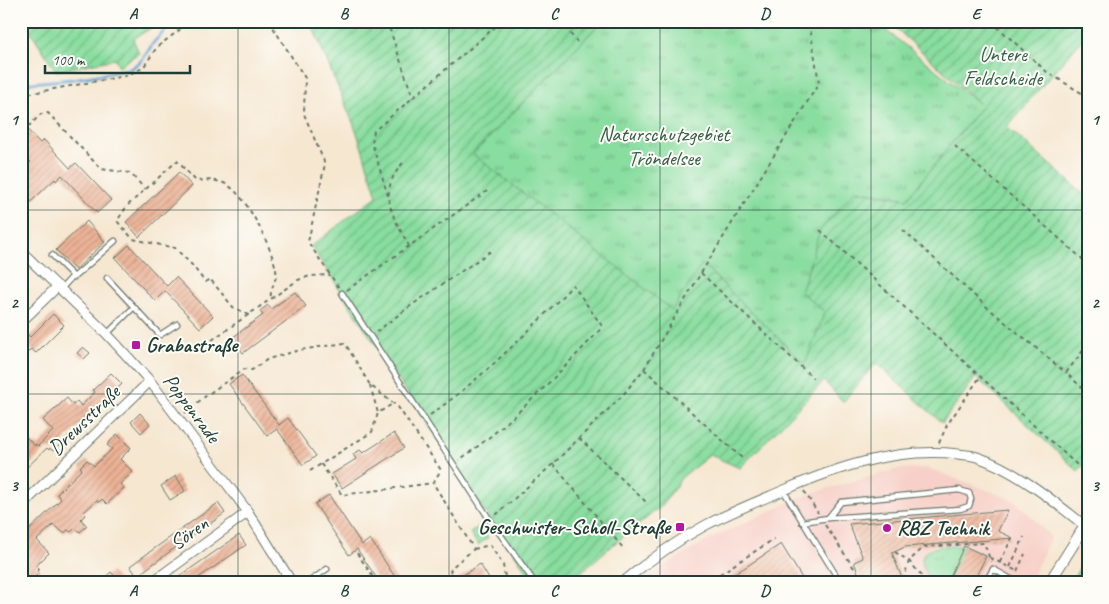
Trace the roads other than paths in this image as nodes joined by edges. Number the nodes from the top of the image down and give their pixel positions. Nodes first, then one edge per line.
1 (115, 241) dead end
2 (21, 251) edge
3 (52, 255) dead end
4 (74, 277) junction
5 (106, 278) dead end
6 (60, 287) junction
7 (342, 294) road end
8 (134, 307) junction
9 (21, 322) edge
10 (177, 324) dead end
11 (107, 334) junction
12 (150, 381) junction
13 (784, 490) junction
14 (21, 506) edge
15 (248, 512) junction
16 (828, 518) junction
17 (802, 522) junction
18 (1086, 524) edge
19 (327, 569) dead end
20 (839, 580) dead end
21 (151, 583) edge
22 (292, 583) edge
23 (307, 583) edge
24 (535, 583) edge
25 (622, 583) edge
26 (985, 583) edge
27 (1018, 583) edge
28 (1049, 583) edge

1 - 4 lane
2 - 6 street, Poppenrade
3 - 4 lane
4 - 6 lane
5 - 8 lane
6 - 9 street
6 - 11 street, Poppenrade
7 - 24 lane
8 - 10 lane
8 - 11 lane
11 - 12 street, Poppenrade
12 - 14 street, Drewsstraße
12 - 15 street, Poppenrade
13 - 17 lane
13 - 18 street
13 - 25 street
15 - 21 street, Sören
15 - 22 street, Poppenrade
16 - 16 lane
16 - 17 lane
17 - 20 lane
18 - 28 street
19 - 23 lane
26 - 27 lane

